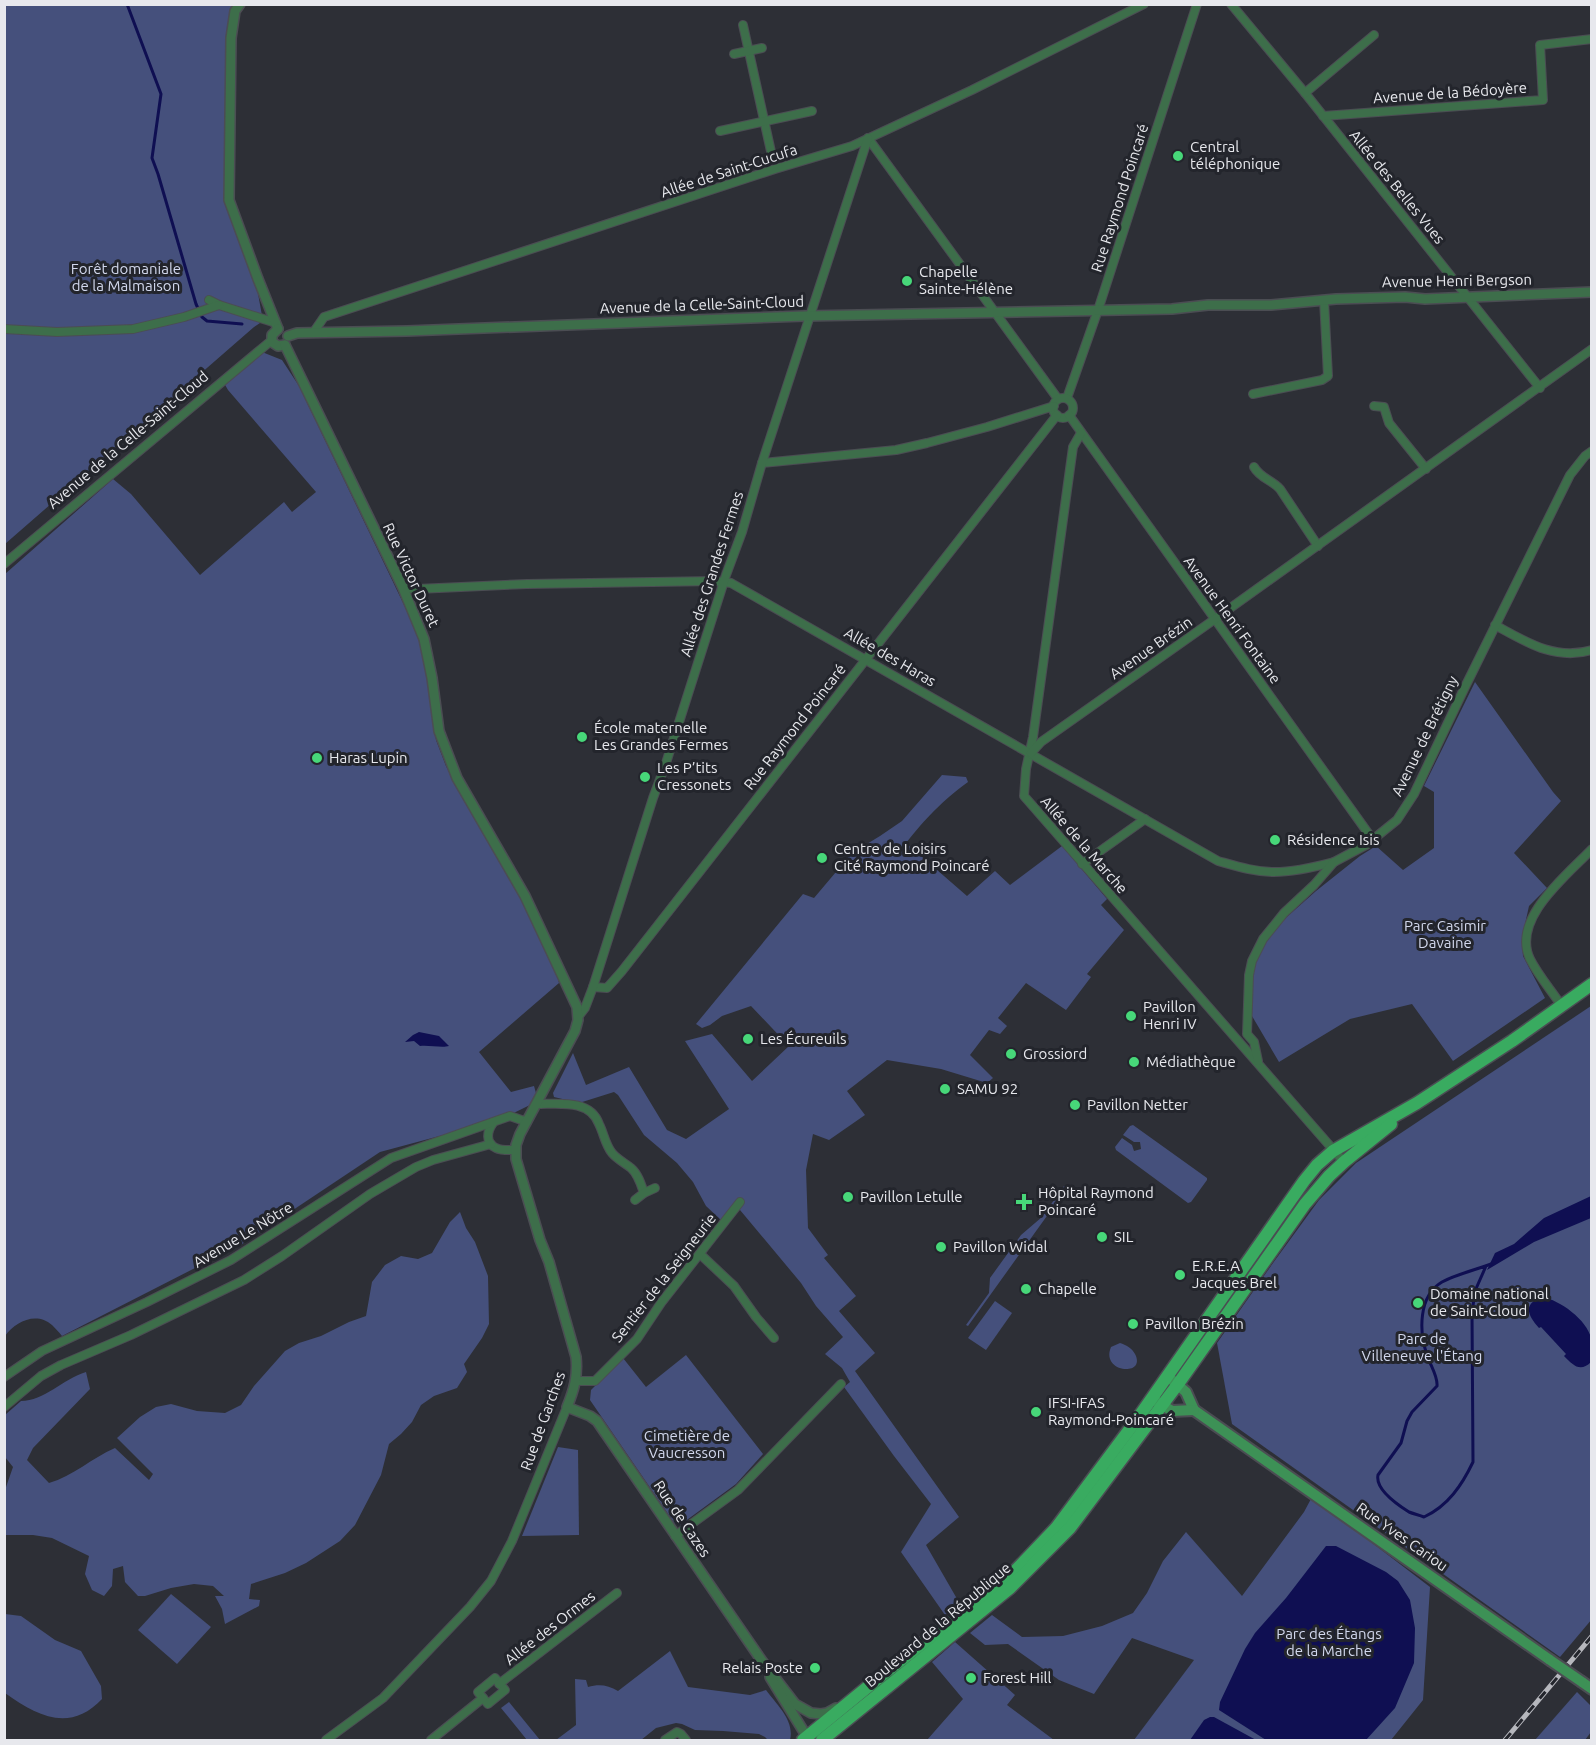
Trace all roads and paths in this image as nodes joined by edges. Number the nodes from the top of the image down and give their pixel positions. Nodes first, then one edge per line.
1 (240, 4) edge
2 (1144, 4) edge
3 (1197, 4) edge
4 (1231, 4) edge
5 (743, 25) dead end
6 (1374, 35) dead end
7 (1592, 39) edge
8 (762, 48) dead end
9 (749, 51) junction
10 (734, 54) dead end
11 (1305, 93) junction
12 (812, 111) dead end
13 (1323, 116) junction
14 (764, 121) junction
15 (720, 131) dead end
16 (868, 138) junction
17 (772, 156) dead end
18 (1592, 292) edge
19 (1468, 297) junction
20 (209, 300) dead end
21 (1324, 300) junction
22 (219, 305) junction
23 (1098, 310) junction
24 (1116, 310) joint
25 (995, 313) junction
26 (811, 316) junction
27 (277, 326) junction
28 (4, 329) edge
29 (313, 333) junction
30 (272, 340) junction
31 (287, 340) junction
32 (1592, 349) edge
33 (1540, 388) junction
34 (1253, 394) dead end
35 (1067, 399) junction
36 (1056, 403) junction
37 (1374, 406) dead end
38 (1057, 415) junction
39 (1069, 415) junction
40 (1081, 433) junction
41 (1592, 451) edge
42 (762, 463) junction
43 (1254, 467) dead end
44 (1426, 469) junction
45 (1318, 546) junction
46 (4, 564) edge
47 (724, 582) junction
48 (403, 588) junction
49 (1215, 620) junction
50 (1496, 625) junction
51 (1592, 650) edge
52 (866, 659) junction
53 (1030, 753) junction
54 (1145, 819) junction
55 (1373, 840) junction
56 (1592, 849) edge
57 (1334, 862) junction
58 (1082, 864) junction
59 (1592, 984) edge
60 (593, 987) junction
61 (1561, 1005) junction
62 (578, 1018) junction
63 (1247, 1034) junction
64 (1237, 1040) junction
65 (1258, 1063) junction
66 (1418, 1103) junction
67 (537, 1104) junction
68 (497, 1121) junction
69 (527, 1122) junction
70 (491, 1144) junction
71 (516, 1150) junction
72 (1333, 1151) junction
73 (1344, 1162) junction
74 (655, 1188) dead end
75 (644, 1192) junction
76 (635, 1200) dead end
77 (740, 1202) dead end
78 (700, 1254) junction
79 (774, 1338) dead end
80 (1167, 1376) junction
81 (4, 1377) edge
82 (576, 1381) junction
83 (841, 1384) dead end
84 (1178, 1384) junction
85 (1188, 1397) junction
86 (1157, 1402) junction
87 (4, 1407) edge
88 (567, 1407) junction
89 (1180, 1410) junction
90 (1194, 1410) junction
91 (675, 1536) junction
92 (617, 1593) dead end
93 (762, 1661) junction
94 (499, 1684) junction
95 (1592, 1689) edge
96 (859, 1694) junction
97 (483, 1698) junction
98 (811, 1713) junction
99 (826, 1721) junction
100 (824, 1738) edge
101 (326, 1740) edge
102 (431, 1740) edge
103 (666, 1740) edge
104 (686, 1740) edge
105 (806, 1740) edge

1 - 27 street
2 - 16 street, Allée de Saint-Cucufa
3 - 23 street, Rue Raymond Poincaré
4 - 11 street, Allée des Belles Vues
5 - 9 street
6 - 11 street
7 - 13 street, Avenue de la Bédoyère
8 - 9 street
9 - 10 street
9 - 14 street
11 - 13 street, Allée des Belles Vues
12 - 14 street
13 - 19 street, Allée des Belles Vues
14 - 15 street
14 - 17 street
16 - 25 street
16 - 26 street, Allée des Grandes Fermes
16 - 29 street, Allée de Saint-Cucufa
18 - 19 street, Avenue Henri Bergson
19 - 21 street, Avenue Henri Bergson
19 - 33 street, Allée des Belles Vues
20 - 22 street
21 - 24 street, Avenue Henri Bergson
21 - 34 street
22 - 27 street
22 - 28 street
23 - 24 street, Avenue de la Celle-Saint-Cloud
23 - 25 street, Avenue de la Celle-Saint-Cloud
23 - 35 street, Rue Raymond Poincaré
25 - 26 street, Avenue de la Celle-Saint-Cloud
25 - 36 street
26 - 29 street, Avenue de la Celle-Saint-Cloud
26 - 42 street, Allée des Grandes Fermes
27 - 30 street
27 - 31 street
29 - 31 street, Avenue de la Celle-Saint-Cloud
30 - 31 street
30 - 46 street, Avenue de la Celle-Saint-Cloud
31 - 48 street, Rue Victor Duret
32 - 33 street, Avenue Brézin
33 - 44 street, Avenue Brézin
35 - 36 street
35 - 39 street
36 - 38 street
36 - 42 street
37 - 44 street
38 - 39 street
38 - 52 street, Rue Raymond Poincaré
39 - 40 street, Avenue Henri Fontaine
40 - 49 street, Avenue Henri Fontaine
40 - 53 street, Allée de la Marche
41 - 50 street, Avenue de Brétigny
42 - 47 street, Allée des Grandes Fermes
43 - 45 street
44 - 45 street, Avenue Brézin
45 - 49 street, Avenue Brézin
47 - 48 street, Allée des Haras
47 - 52 street, Allée des Haras
47 - 60 street, Allée des Grandes Fermes
48 - 62 street, Rue Victor Duret
49 - 53 street, Avenue Brézin
49 - 55 street, Avenue Henri Fontaine
50 - 51 street
50 - 55 street, Avenue de Brétigny
52 - 53 street, Allée des Haras
52 - 60 street, Rue Raymond Poincaré
53 - 54 street, Allée des Haras
53 - 58 street, Allée de la Marche
54 - 57 street, Allée des Haras
54 - 58 street
55 - 57 street, Avenue de Brétigny
56 - 61 street
57 - 63 street, Avenue de Brétigny
58 - 64 street, Allée de la Marche
59 - 61 main road
60 - 62 street, Allée des Grandes Fermes
61 - 66 main road
62 - 67 street
63 - 64 street
63 - 65 street, Avenue de Brétigny
64 - 65 street, Allée de la Marche
65 - 72 street, Allée de la Marche
66 - 72 main road
66 - 73 main road, Boulevard de la République
67 - 69 street
67 - 75 street
68 - 69 street, Avenue Le Nôtre
68 - 70 street
68 - 81 street, Avenue Le Nôtre
69 - 71 street
70 - 71 street
70 - 87 street
71 - 82 street, Rue de Garches
72 - 73 street, Allée de la Marche
72 - 80 main road
73 - 84 main road, Boulevard de la République
74 - 75 street
75 - 76 street
77 - 78 street, Sentier de la Seigneurie
78 - 79 street
78 - 82 street, Sentier de la Seigneurie
80 - 84 main road
80 - 86 main road
82 - 88 street, Rue de Garches
83 - 91 street
84 - 85 main road
84 - 86 main road, Boulevard de la République
85 - 89 main road
85 - 90 main road
86 - 89 main road
86 - 96 main road, Boulevard de la République
86 - 100 main road, Boulevard de la République
88 - 91 street, Rue de Cazes
88 - 101 street, Rue de Garches
89 - 90 main road
90 - 95 main road, Rue Yves Cariou, bridge
91 - 93 street, Rue de Cazes
92 - 94 street, Allée des Ormes
93 - 98 street, Rue de Cazes
93 - 105 street, Rue de Cazes
94 - 97 street, Allée des Ormes
94 - 97 street, Allée des Ormes
96 - 98 street
96 - 99 main road, Boulevard de la République
97 - 102 street, Allée des Ormes
98 - 99 street, Rue de Cazes
99 - 100 street
99 - 105 main road, Boulevard de la République
103 - 104 street

